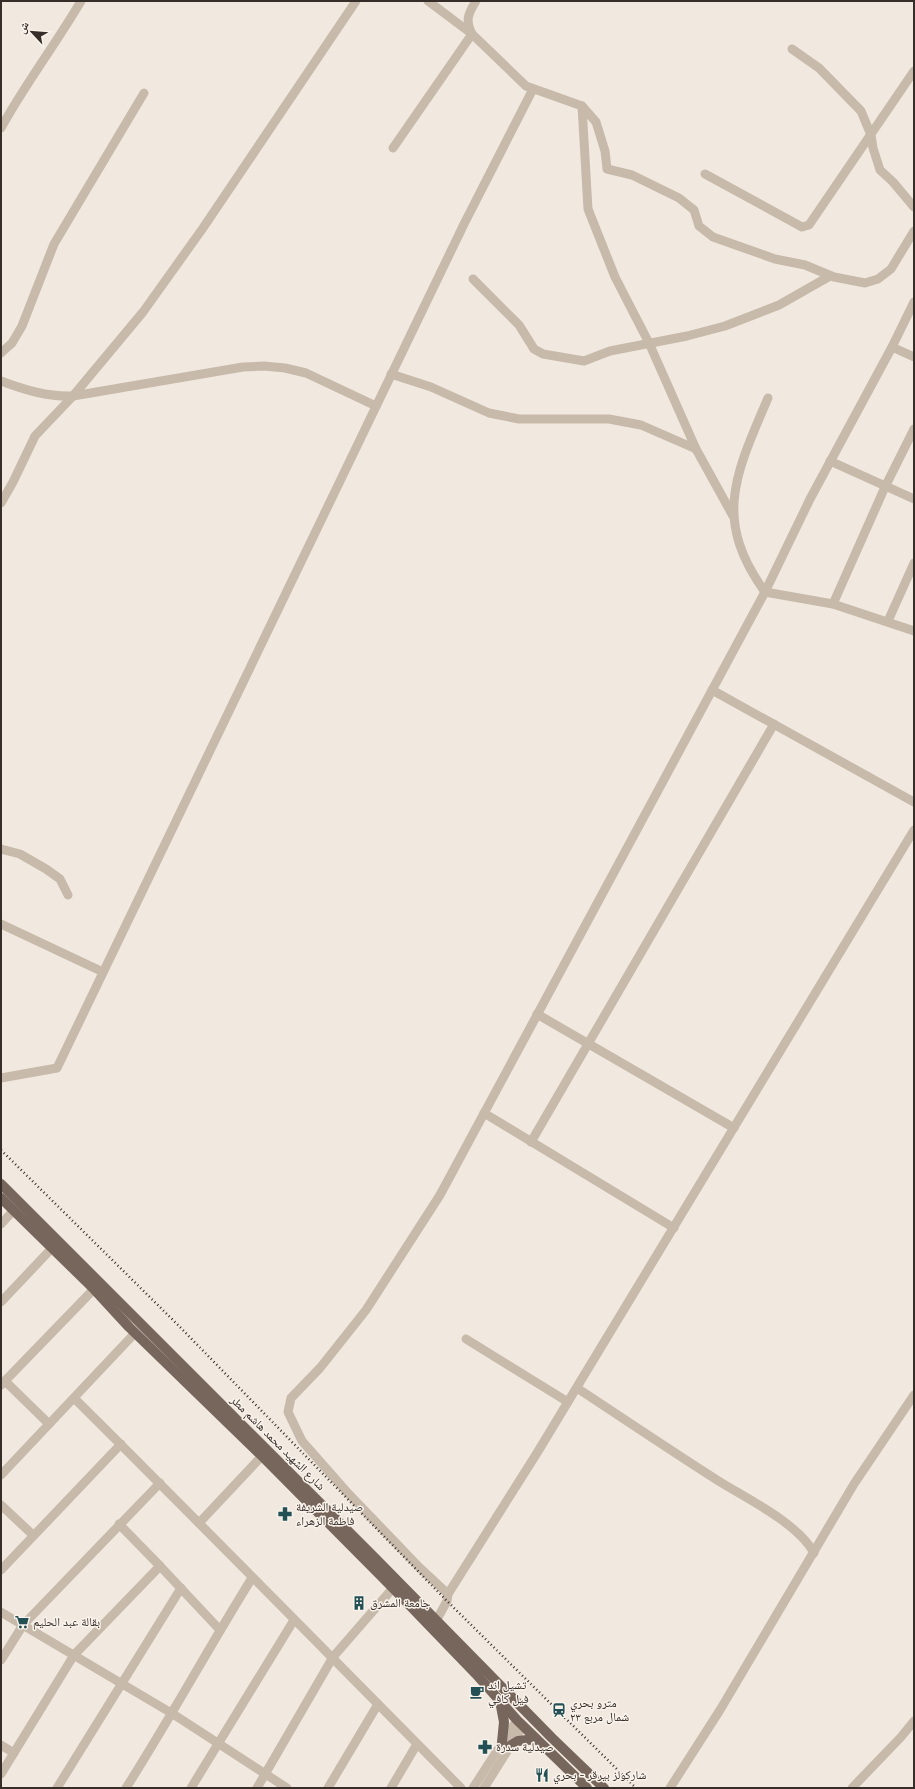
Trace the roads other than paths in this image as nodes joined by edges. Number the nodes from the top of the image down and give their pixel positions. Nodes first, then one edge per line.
1 (81, 1) edge
2 (356, 1) edge
3 (428, 1) edge
4 (476, 1) edge
5 (472, 34) junction
6 (792, 49) dead end
7 (914, 71) edge
8 (533, 89) junction
9 (144, 93) dead end
10 (582, 106) junction
11 (2, 123) edge
12 (871, 134) junction
13 (393, 148) dead end
14 (705, 174) dead end
15 (914, 207) edge
16 (914, 231) edge
17 (830, 276) junction
18 (473, 279) dead end
19 (914, 302) edge
20 (649, 343) junction
21 (892, 347) junction
22 (1, 353) edge
23 (914, 357) edge
24 (392, 374) junction
25 (1, 382) edge
26 (73, 396) junction
27 (768, 398) dead end
28 (376, 406) junction
29 (914, 429) edge
30 (696, 449) junction
31 (830, 461) junction
32 (885, 487) junction
33 (914, 499) edge
34 (1, 503) edge
35 (733, 516) junction
36 (914, 563) edge
37 (765, 592) junction
38 (833, 604) junction
39 (888, 621) junction
40 (914, 631) edge
41 (712, 690) junction
42 (774, 724) junction
43 (914, 802) edge
44 (914, 830) edge
45 (1, 848) edge
46 (68, 895) dead end
47 (1, 924) edge
48 (103, 972) junction
49 (537, 1014) junction
50 (588, 1043) junction
51 (1, 1078) edge
52 (484, 1113) junction
53 (734, 1128) junction
54 (531, 1142) junction
55 (1, 1184) edge
56 (1, 1198) edge
57 (14, 1210) junction
58 (1, 1224) edge
59 (674, 1228) junction
60 (52, 1248) junction
61 (94, 1290) junction
62 (1, 1302) edge
63 (135, 1333) junction
64 (466, 1339) dead end
65 (3, 1383) edge
66 (577, 1388) junction
67 (914, 1395) edge
68 (74, 1398) junction
69 (568, 1402) junction
70 (49, 1424) junction
71 (121, 1444) junction
72 (262, 1456) junction
73 (1, 1475) edge
74 (160, 1483) junction
75 (1, 1505) edge
76 (199, 1523) junction
77 (119, 1524) junction
78 (33, 1535) junction
79 (814, 1553) junction
80 (160, 1566) junction
81 (1, 1570) edge
82 (252, 1578) junction
83 (181, 1588) junction
84 (393, 1588) junction
85 (448, 1594) junction
86 (1, 1612) edge
87 (294, 1620) junction
88 (436, 1621) junction
89 (23, 1625) junction
90 (220, 1630) junction
91 (74, 1655) junction
92 (333, 1657) junction
93 (1, 1660) edge
94 (120, 1684) junction
95 (500, 1701) junction
96 (378, 1704) junction
97 (173, 1714) junction
98 (914, 1721) edge
99 (520, 1723) junction
100 (536, 1739) junction
101 (219, 1743) junction
102 (417, 1744) junction
103 (506, 1744) junction
104 (1, 1746) edge
105 (14, 1753) junction
106 (1, 1774) edge
107 (265, 1775) junction
108 (57, 1788) edge
109 (126, 1788) edge
110 (191, 1788) edge
111 (257, 1788) edge
112 (286, 1788) edge
113 (328, 1788) edge
114 (391, 1788) edge
115 (461, 1788) edge
116 (473, 1788) edge
117 (484, 1788) edge
118 (587, 1788) edge
119 (604, 1788) edge
120 (670, 1788) edge
121 (852, 1788) edge

1 - 11 street
2 - 26 street
3 - 5 street
4 - 5 street
5 - 8 street
5 - 13 street
6 - 12 street
7 - 12 street
8 - 10 street
8 - 24 street
9 - 22 street
10 - 17 street
10 - 20 street
12 - 14 street
12 - 15 street
16 - 17 street
17 - 20 street
18 - 20 street
19 - 21 street
20 - 30 street
21 - 23 street
21 - 31 street
24 - 28 street
24 - 30 street
25 - 26 street
26 - 28 street
26 - 34 street
27 - 35 street
28 - 48 street
29 - 32 street
30 - 35 street
31 - 32 street
31 - 37 street
32 - 33 street
32 - 38 street
35 - 37 street
36 - 39 street
37 - 38 street
37 - 41 street
38 - 39 street
39 - 40 street
41 - 42 street
41 - 49 street
42 - 43 street
42 - 50 street
44 - 53 street
45 - 46 street
47 - 48 street
48 - 51 street
49 - 50 street
49 - 52 street
50 - 53 street
50 - 54 street
52 - 54 street
52 - 85 street
53 - 59 street
54 - 59 street
55 - 88 main road, شارع الشهيد محمد هاشم مطر
56 - 57 main road, شارع الشهيد محمد هاشم مطر
57 - 58 street
57 - 60 main road, شارع الشهيد محمد هاشم مطر
59 - 66 street
60 - 61 main road, شارع الشهيد محمد هاشم مطر
60 - 62 street
61 - 63 main road, شارع الشهيد محمد هاشم مطر
61 - 65 street
63 - 68 street
63 - 72 main road, شارع الشهيد محمد هاشم مطر
64 - 69 street
65 - 70 street
66 - 69 street
66 - 79 street
67 - 79 street
68 - 70 street
68 - 71 street
69 - 85 street
70 - 73 street
71 - 74 street
71 - 78 street
72 - 76 street
72 - 84 main road, شارع الشهيد محمد هاشم مطر
74 - 76 street
74 - 77 street
75 - 78 street
76 - 82 street
77 - 80 street
77 - 89 street
78 - 81 street
79 - 120 street
80 - 83 street
80 - 91 street
82 - 87 street
82 - 90 street
83 - 90 street
83 - 94 street
84 - 92 street
84 - 95 main road, شارع الشهيد محمد هاشم مطر
85 - 88 street
86 - 89 street
87 - 92 street
87 - 101 street
88 - 119 main road, شارع الشهيد محمد هاشم مطر
89 - 91 street
89 - 93 street
90 - 97 street
91 - 94 street
91 - 105 street
92 - 96 street
92 - 107 street
94 - 97 street
94 - 108 street
95 - 99 main road, شارع الشهيد محمد هاشم مطر
95 - 103 main road
96 - 102 street
96 - 113 street
97 - 101 street
97 - 109 street
98 - 121 street
99 - 100 main road, شارع الشهيد محمد هاشم مطر
99 - 103 street
100 - 103 main road
100 - 118 main road, شارع الشهيد محمد هاشم مطر
101 - 107 street
101 - 110 street
102 - 114 street
102 - 115 street
103 - 116 street
103 - 117 street
104 - 105 street
105 - 106 street
107 - 111 street
107 - 112 street

